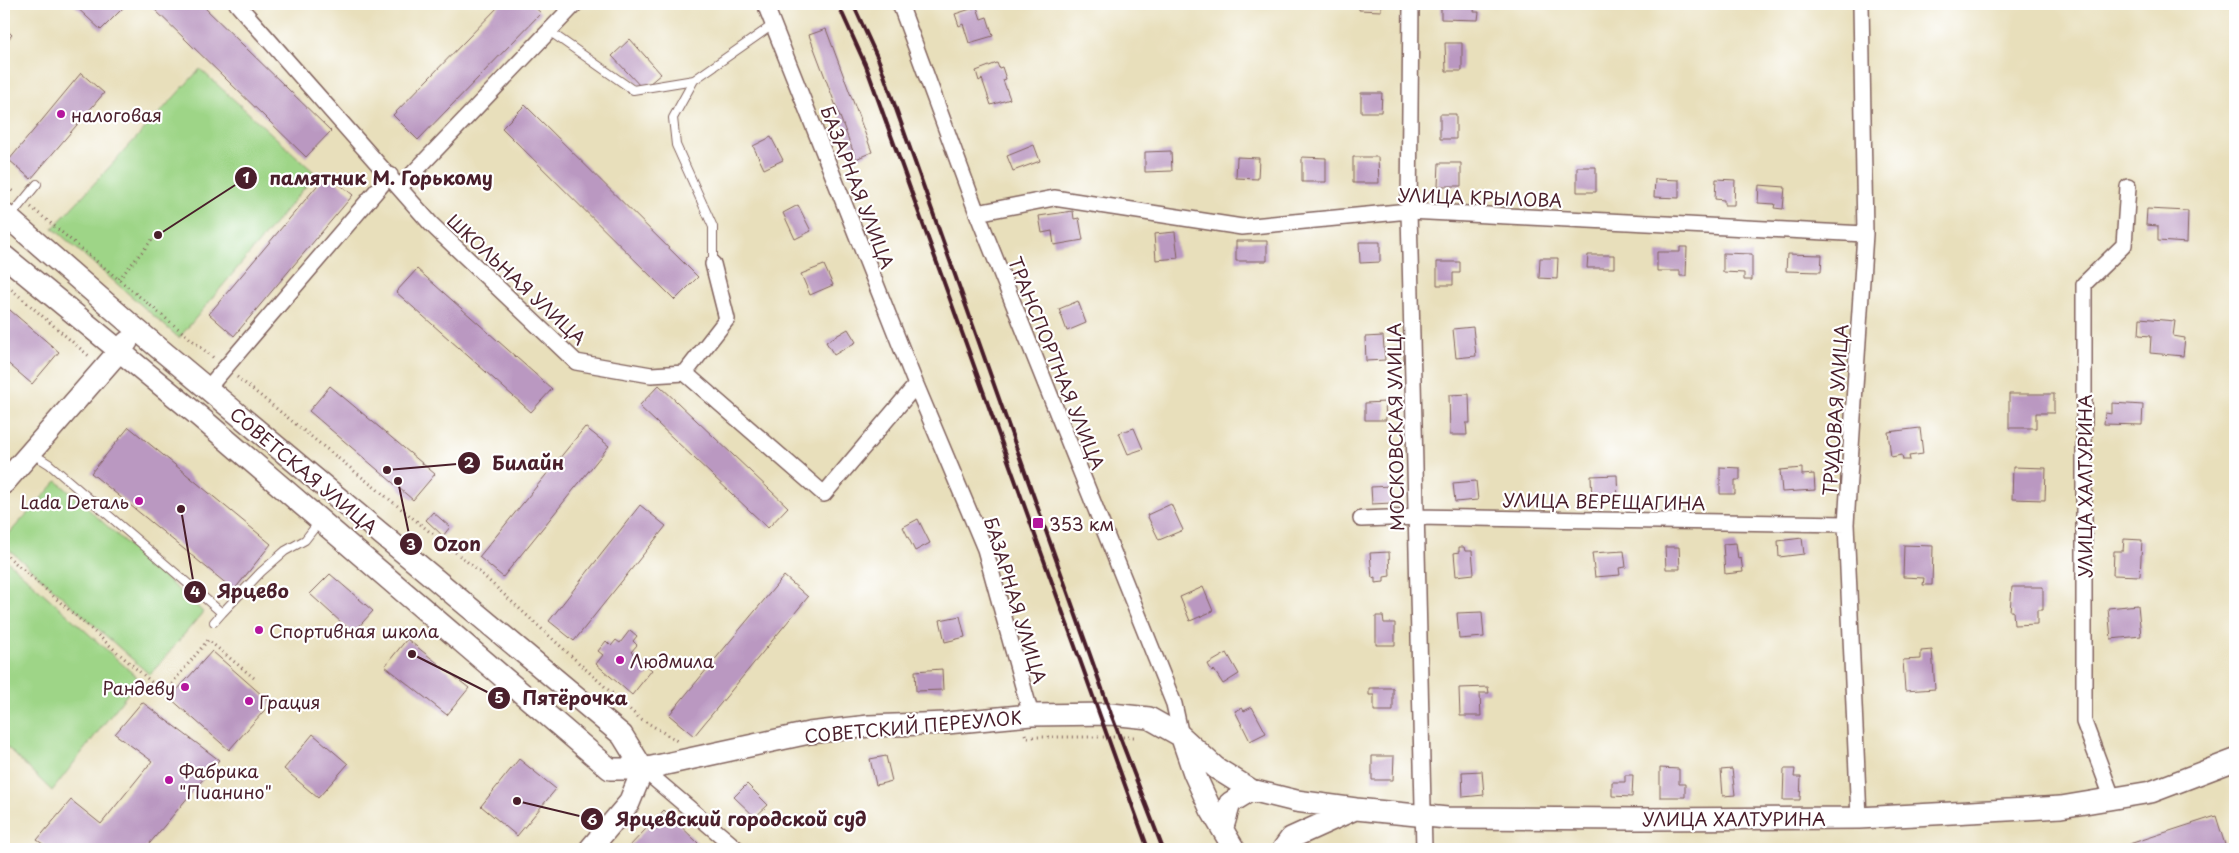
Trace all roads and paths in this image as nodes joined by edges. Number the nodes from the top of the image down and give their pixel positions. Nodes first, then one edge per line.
1 (237, 4) edge
2 (575, 4) edge
3 (765, 4) edge
4 (900, 4) edge
5 (1412, 4) edge
6 (1861, 4) edge
7 (774, 24) junction
8 (549, 31) junction
9 (694, 80) junction
10 (395, 181) junction
11 (4, 184) edge
12 (37, 184) dead end
13 (2128, 187) dead end
14 (20, 198) dead end
15 (28, 204) dead end
16 (1408, 211) junction
17 (977, 213) junction
18 (6, 216) edge
19 (1865, 234) junction
20 (152, 240) dead end
21 (4, 256) edge
22 (714, 264) joint
23 (118, 279) junction
24 (4, 283) edge
25 (137, 330) junction
26 (118, 352) junction
27 (84, 364) dead end
28 (225, 367) junction
29 (685, 373) junction
30 (916, 385) junction
31 (207, 389) junction
32 (31, 452) junction
33 (4, 483) edge
34 (1416, 517) junction
35 (1361, 519) dead end
36 (319, 522) junction
37 (1846, 524) junction
38 (4, 553) edge
39 (222, 613) junction
40 (214, 622) dead end
41 (254, 678) dead end
42 (627, 707) dead end
43 (1031, 716) junction
44 (1181, 736) junction
45 (2235, 760) edge
46 (643, 769) junction
47 (1251, 790) junction
48 (1278, 796) junction
49 (2112, 798) junction
50 (1356, 809) junction
51 (1424, 816) junction
52 (1859, 818) junction
53 (1223, 827) junction
54 (1287, 844) edge
55 (590, 849) edge
56 (737, 849) edge
57 (1234, 849) edge
58 (1424, 849) edge

1 - 10 street, ШКОЛЬНАЯ УЛИЦА
2 - 8 street
3 - 7 street, БАЗАРНАЯ УЛИЦА
4 - 17 street, ТРАНСПОРТНАЯ УЛИЦА
5 - 16 street, МОСКОВСКАЯ УЛИЦА
6 - 19 street, ТРУДОВАЯ УЛИЦА
7 - 9 lane
7 - 30 street, БАЗАРНАЯ УЛИЦА
8 - 9 lane
8 - 10 street
9 - 22 lane
10 - 28 street
10 - 29 street, ШКОЛЬНАЯ УЛИЦА
11 - 14 path
12 - 18 lane
13 - 49 street, УЛИЦА ХАЛТУРИНА
15 - 23 path
16 - 17 street, УЛИЦА КРЫЛОВА
16 - 19 street, УЛИЦА КРЫЛОВА
16 - 34 street, МОСКОВСКАЯ УЛИЦА
17 - 44 street, ТРАНСПОРТНАЯ УЛИЦА
18 - 25 main road, СОВЕТСКАЯ УЛИЦА
19 - 37 street, ТРУДОВАЯ УЛИЦА
20 - 23 path
21 - 26 main road, СОВЕТСКАЯ УЛИЦА
22 - 29 street
23 - 28 path
24 - 27 path
25 - 26 main road
25 - 31 main road, СОВЕТСКАЯ УЛИЦА
26 - 32 main road
26 - 36 main road, СОВЕТСКАЯ УЛИЦА
28 - 31 street
28 - 42 path
29 - 30 street
30 - 43 street, БАЗАРНАЯ УЛИЦА
31 - 46 main road, СОВЕТСКАЯ УЛИЦА
32 - 33 main road
32 - 39 lane
34 - 35 street, УЛИЦА ВЕРЕЩАГИНА
34 - 37 street, УЛИЦА ВЕРЕЩАГИНА
34 - 51 street, МОСКОВСКАЯ УЛИЦА
36 - 39 lane
36 - 46 main road, СОВЕТСКАЯ УЛИЦА
37 - 52 street, ТРУДОВАЯ УЛИЦА
38 - 41 path
39 - 40 lane
43 - 44 main road, СОВЕТСКИЙ ПЕРЕУЛОК
43 - 46 main road, СОВЕТСКИЙ ПЕРЕУЛОК
44 - 47 main road, СОВЕТСКИЙ ПЕРЕУЛОК
44 - 53 main road
45 - 49 main road, УЛИЦА ХАЛТУРИНА
46 - 55 main road
46 - 56 street, СОВЕТСКАЯ УЛИЦА
47 - 48 main road, УЛИЦА ХАЛТУРИНА
47 - 53 main road
48 - 50 main road, УЛИЦА ХАЛТУРИНА
48 - 54 main road
49 - 52 main road, УЛИЦА ХАЛТУРИНА
50 - 51 main road, УЛИЦА ХАЛТУРИНА
50 - 54 main road
51 - 52 main road, УЛИЦА ХАЛТУРИНА
51 - 58 street, МОСКОВСКАЯ УЛИЦА
53 - 57 main road

